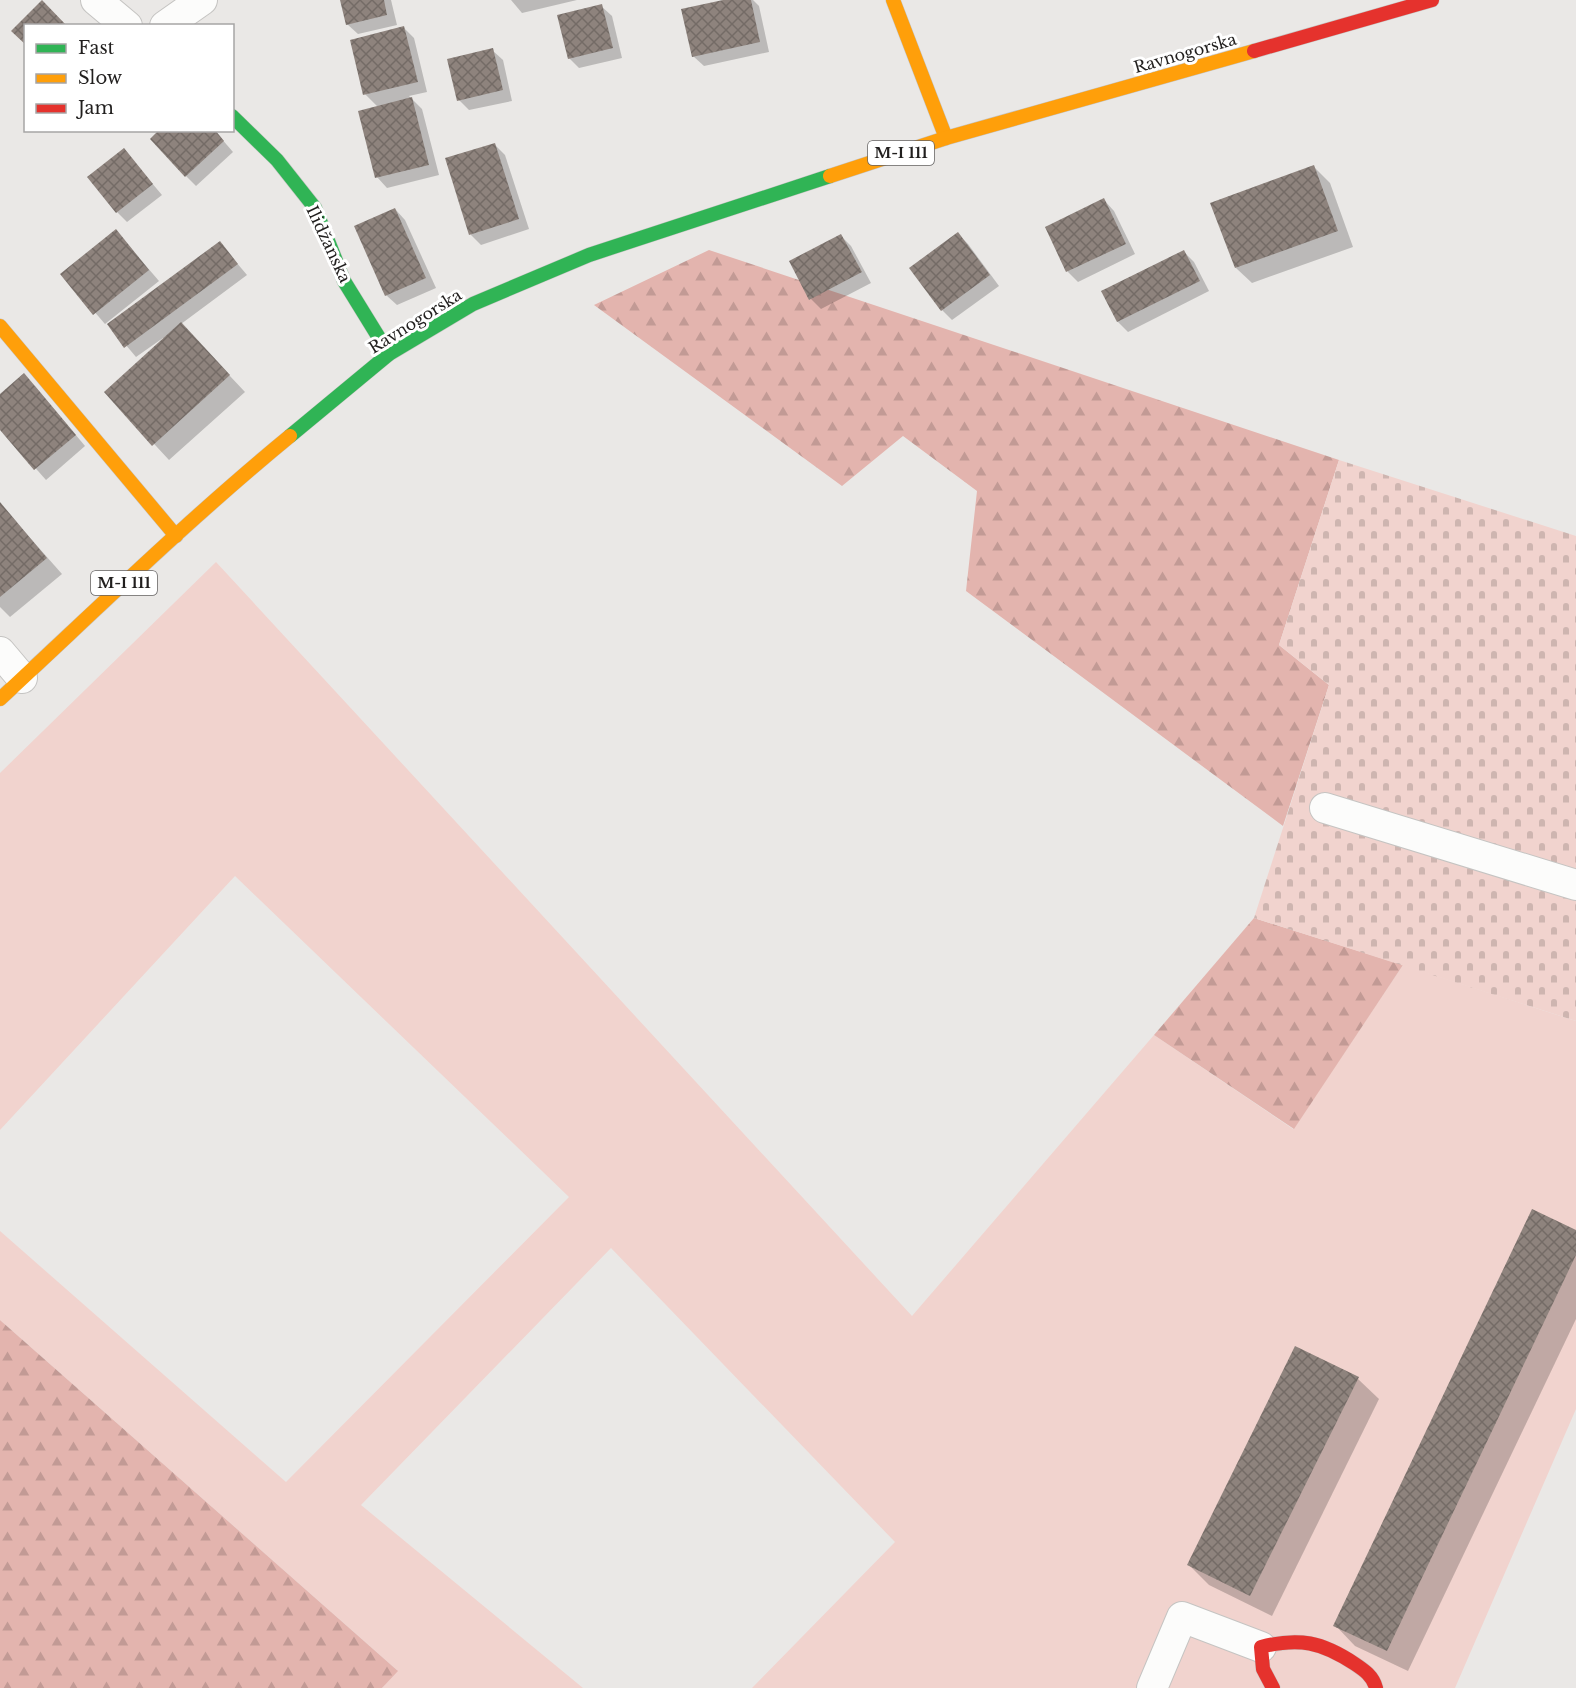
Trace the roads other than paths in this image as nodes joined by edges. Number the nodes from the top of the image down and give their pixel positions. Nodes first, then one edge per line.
1 (96, 0) edge
2 (202, 0) edge
3 (892, 0) edge
4 (1432, 0) edge
5 (125, 24) edge
6 (168, 24) edge
7 (234, 118) edge
8 (946, 138) junction
9 (0, 326) edge
10 (389, 354) junction
11 (176, 536) junction
12 (0, 652) edge
13 (22, 678) junction
14 (0, 699) edge
15 (1325, 808) dead end
16 (1576, 885) edge
17 (1261, 1647) junction
18 (1152, 1688) edge
19 (1273, 1688) edge
20 (1376, 1688) edge

1 - 5 street
2 - 6 street
3 - 8 main road
4 - 8 main road, Ravnogorska / M-I 111
7 - 10 main road, Ilidžanska
8 - 10 main road, Ravnogorska / M-I 111
9 - 11 main road
10 - 11 main road, Ravnogorska / M-I 111
11 - 13 main road, Ravnogorska / M-I 111
12 - 13 street
13 - 14 main road, Ravnogorska / M-I 111
15 - 16 street
17 - 18 street
17 - 19 main road
17 - 20 main road

